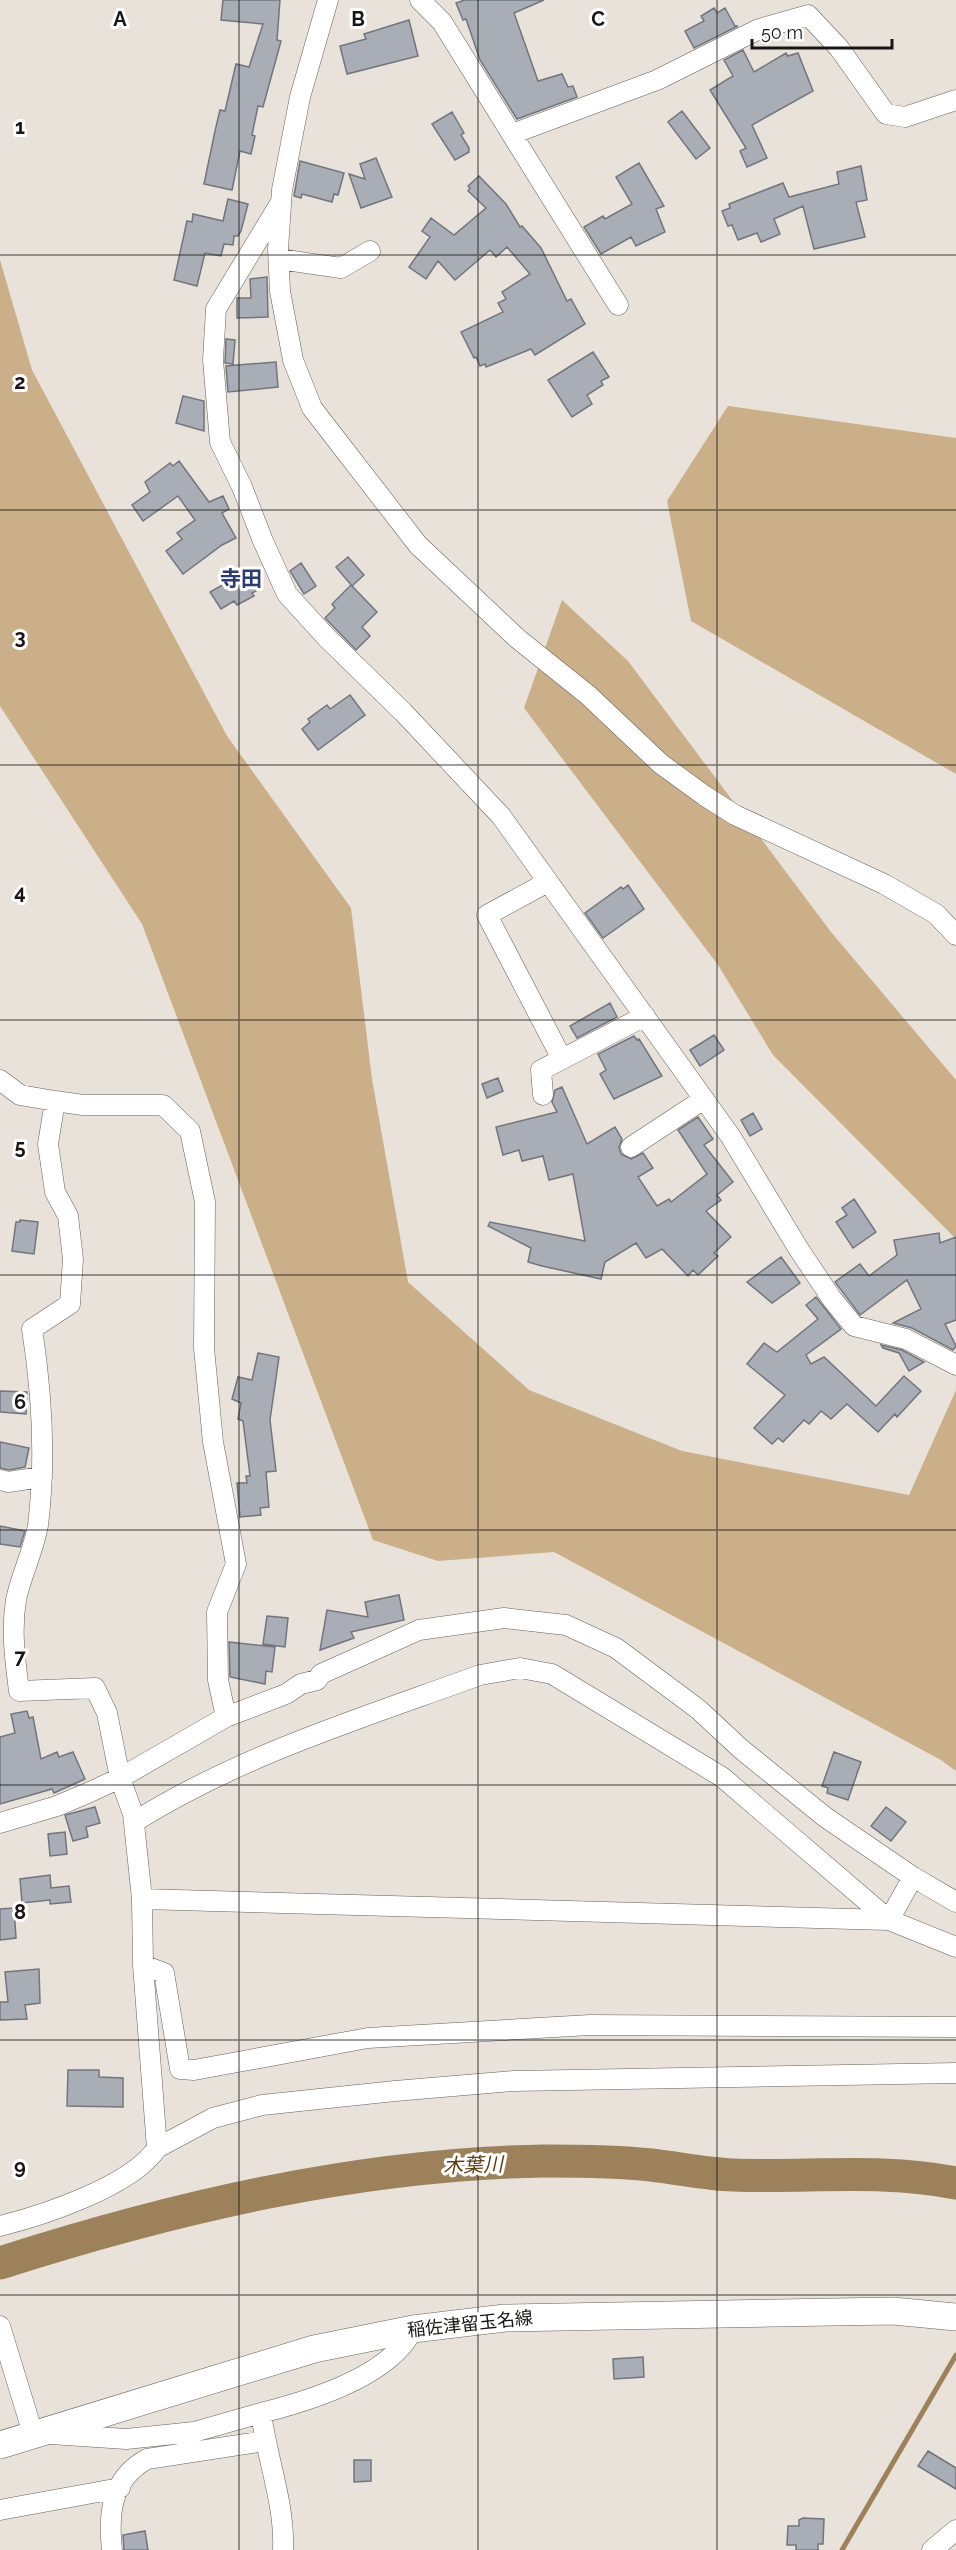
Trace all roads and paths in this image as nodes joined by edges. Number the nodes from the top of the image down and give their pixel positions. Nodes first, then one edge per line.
1 (328, 0) edge
2 (420, 0) edge
3 (956, 100) edge
4 (512, 134) junction
5 (281, 202) junction
6 (370, 251) dead end
7 (279, 259) junction
8 (618, 305) dead end
9 (546, 883) junction
10 (956, 935) edge
11 (645, 1016) junction
12 (562, 1059) junction
13 (0, 1080) edge
14 (543, 1095) dead end
15 (704, 1099) junction
16 (55, 1101) junction
17 (631, 1147) dead end
18 (956, 1365) edge
19 (42, 1477) junction
20 (0, 1480) edge
21 (226, 1717) junction
22 (120, 1778) junction
23 (134, 1822) junction
24 (0, 1823) edge
25 (913, 1877) junction
26 (142, 1899) junction
27 (956, 1902) edge
28 (889, 1920) junction
29 (956, 1947) edge
30 (143, 1965) junction
31 (956, 2027) edge
32 (956, 2073) edge
33 (157, 2148) junction
34 (0, 2226) edge
35 (956, 2317) edge
36 (0, 2326) edge
37 (413, 2329) junction
38 (261, 2413) junction
39 (34, 2428) junction
40 (265, 2441) junction
41 (0, 2445) edge
42 (120, 2488) junction
43 (0, 2510) edge
44 (956, 2530) edge
45 (112, 2550) edge
46 (283, 2550) edge
47 (932, 2550) edge

1 - 5 street
2 - 4 street
3 - 4 street
4 - 8 street
5 - 7 street
5 - 9 street
6 - 7 street
7 - 10 street
9 - 11 street
9 - 12 street
11 - 12 street
11 - 15 street
12 - 14 street
13 - 16 street
15 - 17 street
15 - 18 street
16 - 19 street
16 - 21 street
19 - 20 street
19 - 22 street
21 - 22 street
21 - 25 street
22 - 23 street
22 - 24 street
23 - 26 street
23 - 28 street
25 - 27 street
25 - 28 street
26 - 28 street
26 - 30 street
28 - 29 street
30 - 31 street
30 - 33 street
32 - 33 street
33 - 34 street
35 - 37 main road, 稲佐津留玉名線
36 - 39 street
37 - 38 street
37 - 39 main road, 稲佐津留玉名線
38 - 39 street
38 - 40 street
39 - 41 main road, 稲佐津留玉名線
40 - 42 street
40 - 46 street
42 - 43 street
42 - 45 street
44 - 47 street

